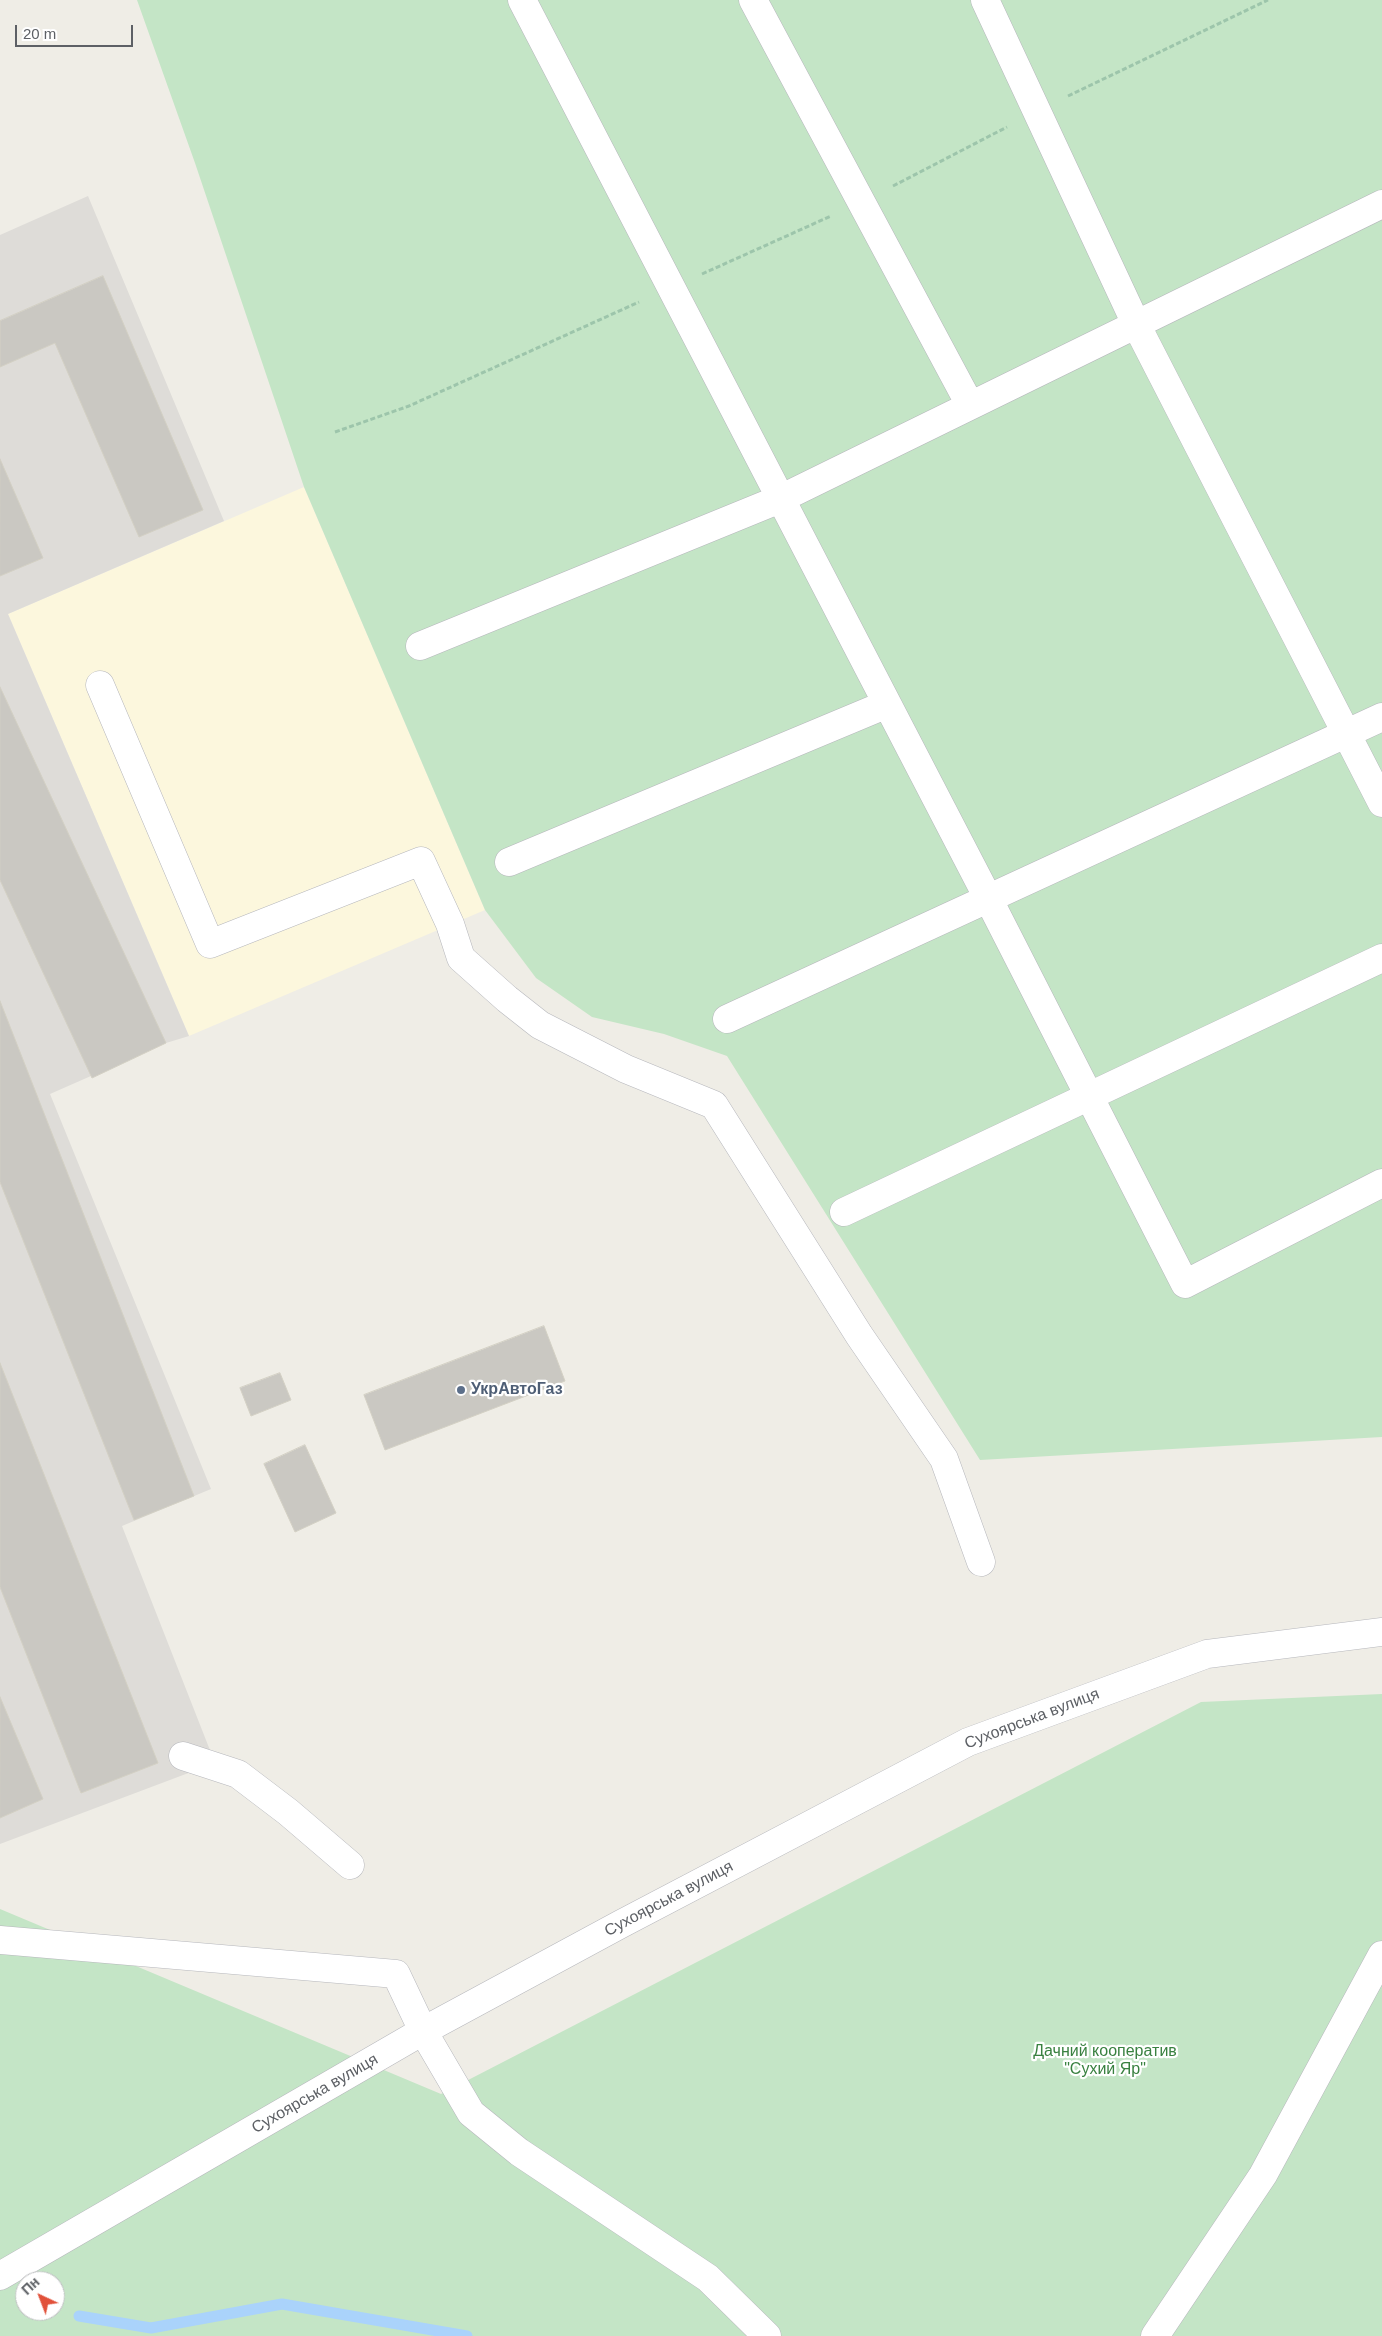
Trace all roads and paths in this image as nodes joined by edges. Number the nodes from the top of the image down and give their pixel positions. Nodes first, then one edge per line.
1 (522, 0) edge
2 (753, 0) edge
3 (985, 0) edge
4 (1268, 0) edge
5 (1037, 111) junction
6 (861, 202) junction
7 (1382, 204) edge
8 (672, 288) junction
9 (1136, 324) junction
10 (970, 405) junction
11 (335, 432) dead end
12 (780, 499) junction
13 (420, 646) dead end
14 (100, 684) dead end
15 (887, 704) junction
16 (1382, 717) edge
17 (1345, 734) junction
18 (1382, 803) edge
19 (508, 862) dead end
20 (989, 900) junction
21 (1382, 958) edge
22 (727, 1018) dead end
23 (1089, 1095) junction
24 (1382, 1183) edge
25 (844, 1212) dead end
26 (981, 1562) dead end
27 (1382, 1632) edge
28 (183, 1756) dead end
29 (350, 1866) dead end
30 (0, 1940) edge
31 (1382, 1955) edge
32 (423, 2031) junction
33 (0, 2276) edge
34 (767, 2336) edge
35 (1155, 2336) edge

1 - 8 street
2 - 6 street
3 - 5 street
4 - 5 path
5 - 6 path
5 - 9 street
6 - 8 path
6 - 10 street
7 - 9 street
8 - 11 path
8 - 12 street
9 - 10 street
9 - 17 street
10 - 12 street
12 - 13 street
12 - 15 street
14 - 26 street
15 - 19 street
15 - 20 street
16 - 17 street
17 - 18 street
17 - 20 street
20 - 22 street
20 - 23 street
21 - 23 street
23 - 24 street
23 - 25 street
27 - 32 street, Сухоярська вулиця
28 - 29 street
30 - 32 street
31 - 35 street
32 - 33 street, Сухоярська вулиця
32 - 34 street

